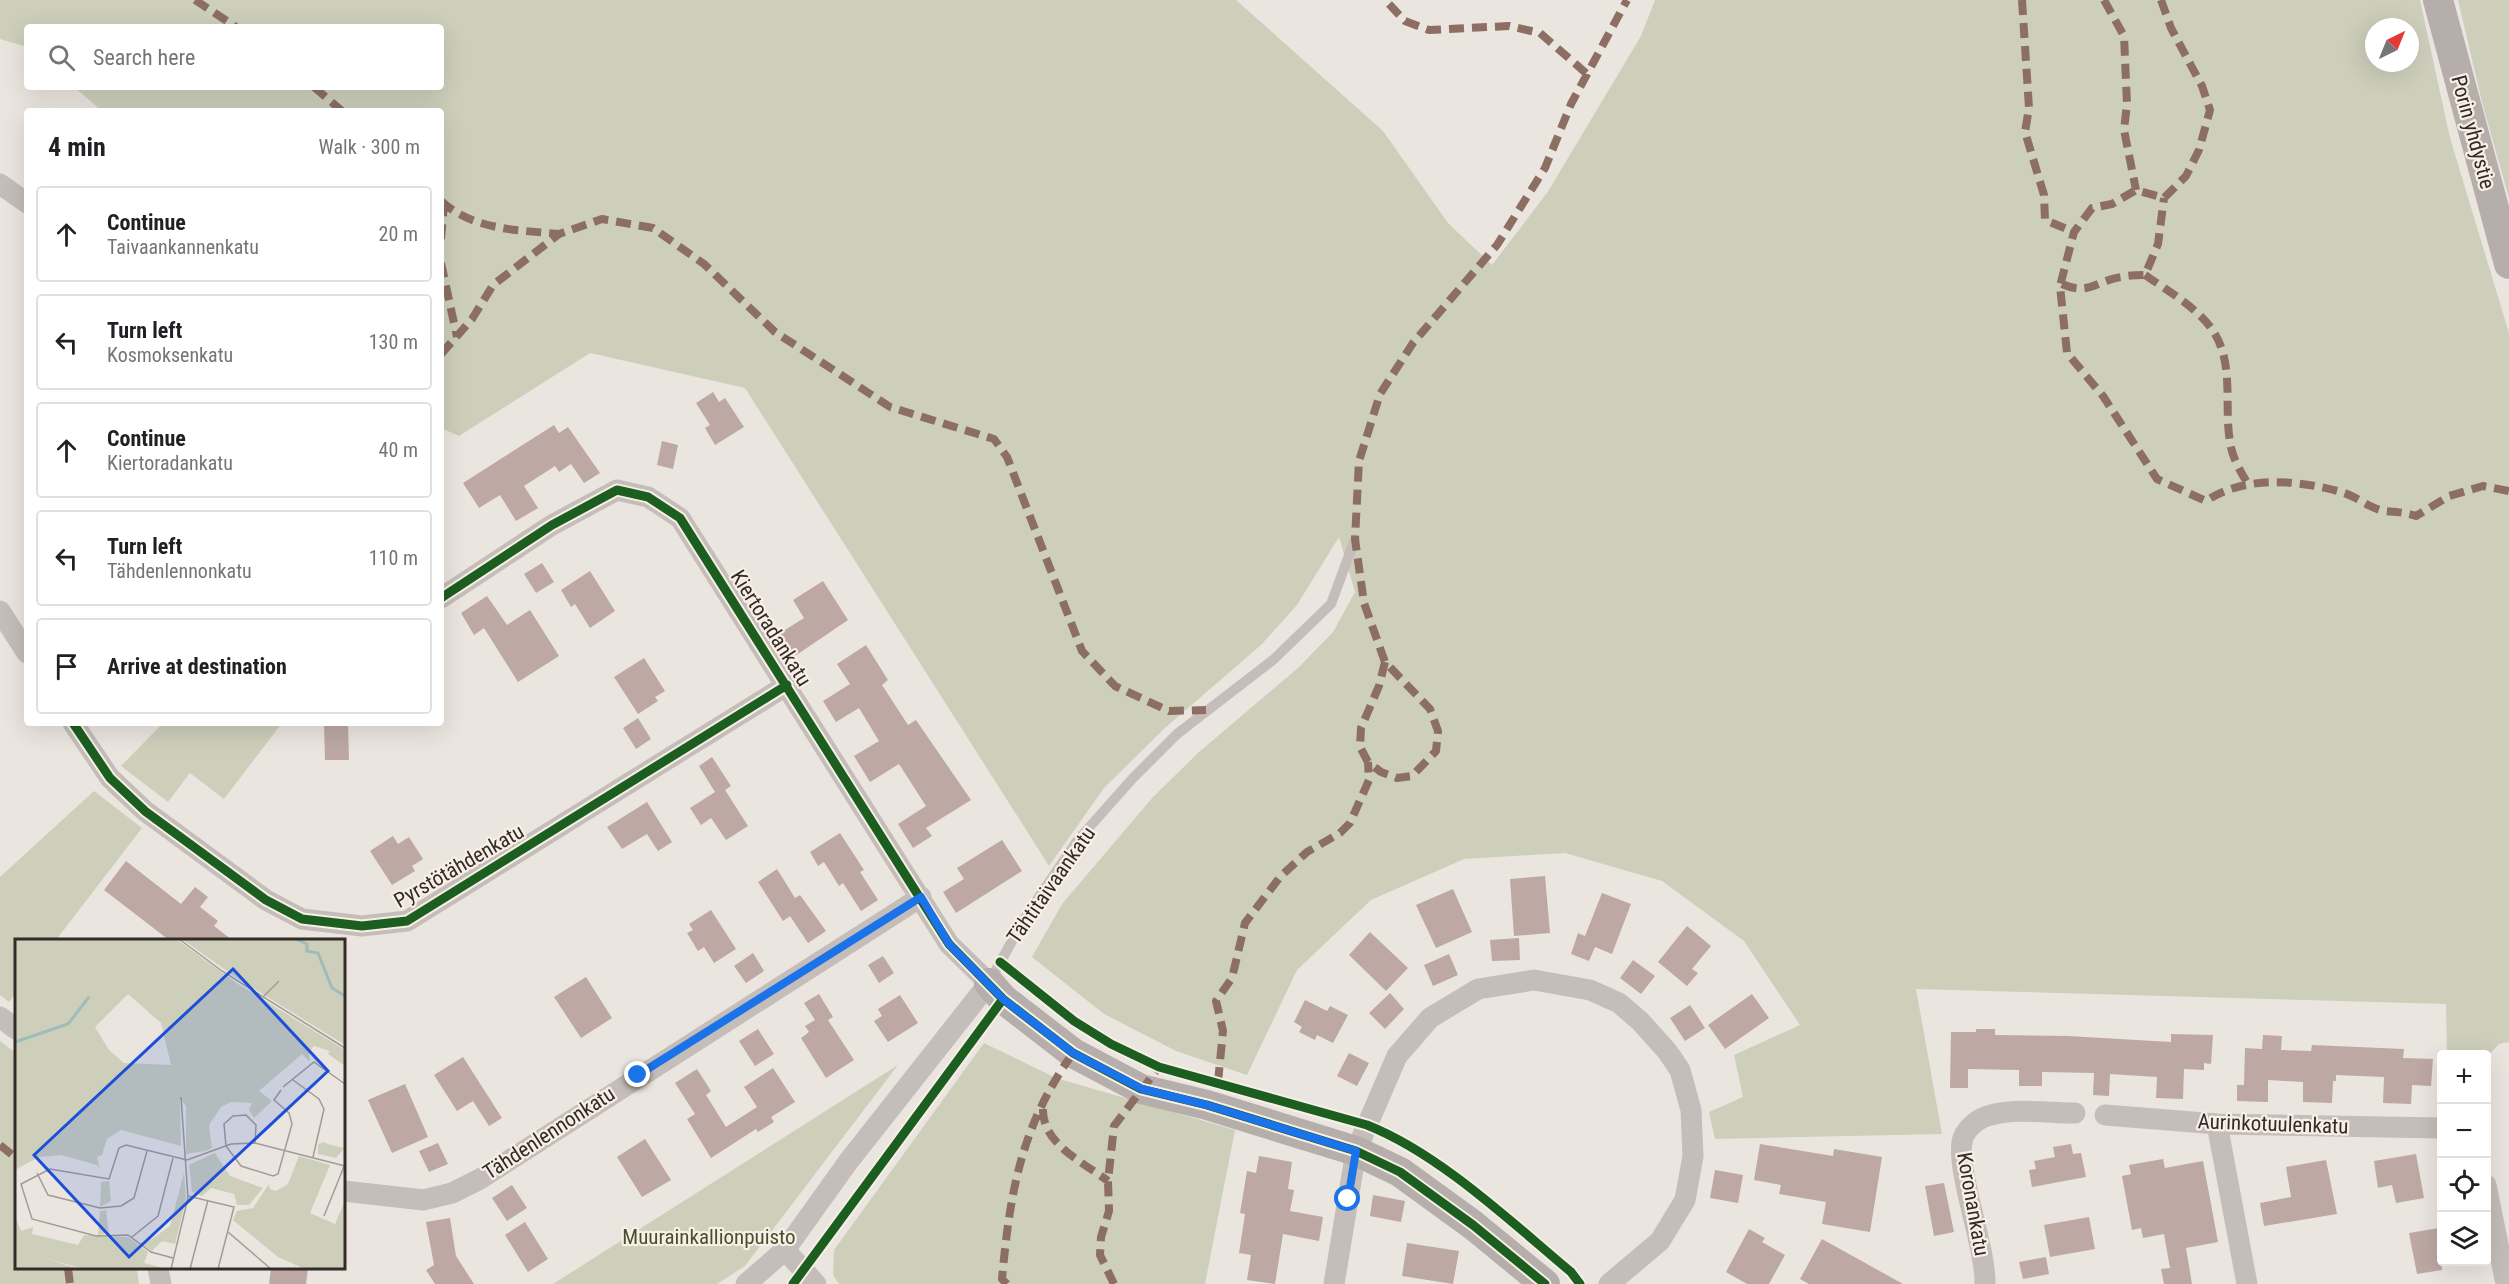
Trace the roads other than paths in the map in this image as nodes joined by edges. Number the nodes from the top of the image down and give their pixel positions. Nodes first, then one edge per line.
1 (2438, 0) edge
2 (0, 184) edge
3 (24, 201) edge
4 (2509, 264) edge
5 (1355, 539) dead end
6 (444, 596) edge
7 (0, 611) edge
8 (24, 647) edge
9 (787, 685) junction
10 (76, 726) edge
11 (921, 897) junction
12 (989, 983) junction
13 (0, 1017) edge
14 (15, 1028) edge
15 (2074, 1113) dead end
16 (2105, 1115) dead end
17 (2217, 1124) junction
18 (2437, 1128) edge
19 (1356, 1151) junction
20 (345, 1191) edge
21 (2491, 1206) edge
22 (785, 1250) junction
23 (158, 1269) edge
24 (161, 1284) edge
25 (746, 1284) edge
26 (816, 1284) edge
27 (1334, 1284) edge
28 (1545, 1284) edge
29 (1609, 1284) edge
30 (1986, 1284) edge
31 (2247, 1284) edge
32 (2506, 1284) edge

1 - 4 street, Porin yhdystie
2 - 3 street
5 - 12 lane, Tähtitaivaankatu
6 - 9 street, Kiertoradankatu
7 - 8 street
9 - 10 street, Pyrstötähdenkatu
9 - 11 street, Kiertoradankatu
11 - 12 street, Kiertoradankatu
11 - 20 street, Tähdenlennonkatu
12 - 19 street
12 - 22 street, Tähtitaivaankatu
13 - 14 street
15 - 30 street, Koronankatu
16 - 17 street, Aurinkotuulenkatu
17 - 18 street, Aurinkotuulenkatu
17 - 31 street
19 - 27 street
19 - 28 street
19 - 29 street
21 - 32 street
22 - 25 street, Tähtitaivaankatu
22 - 26 street
23 - 24 street

